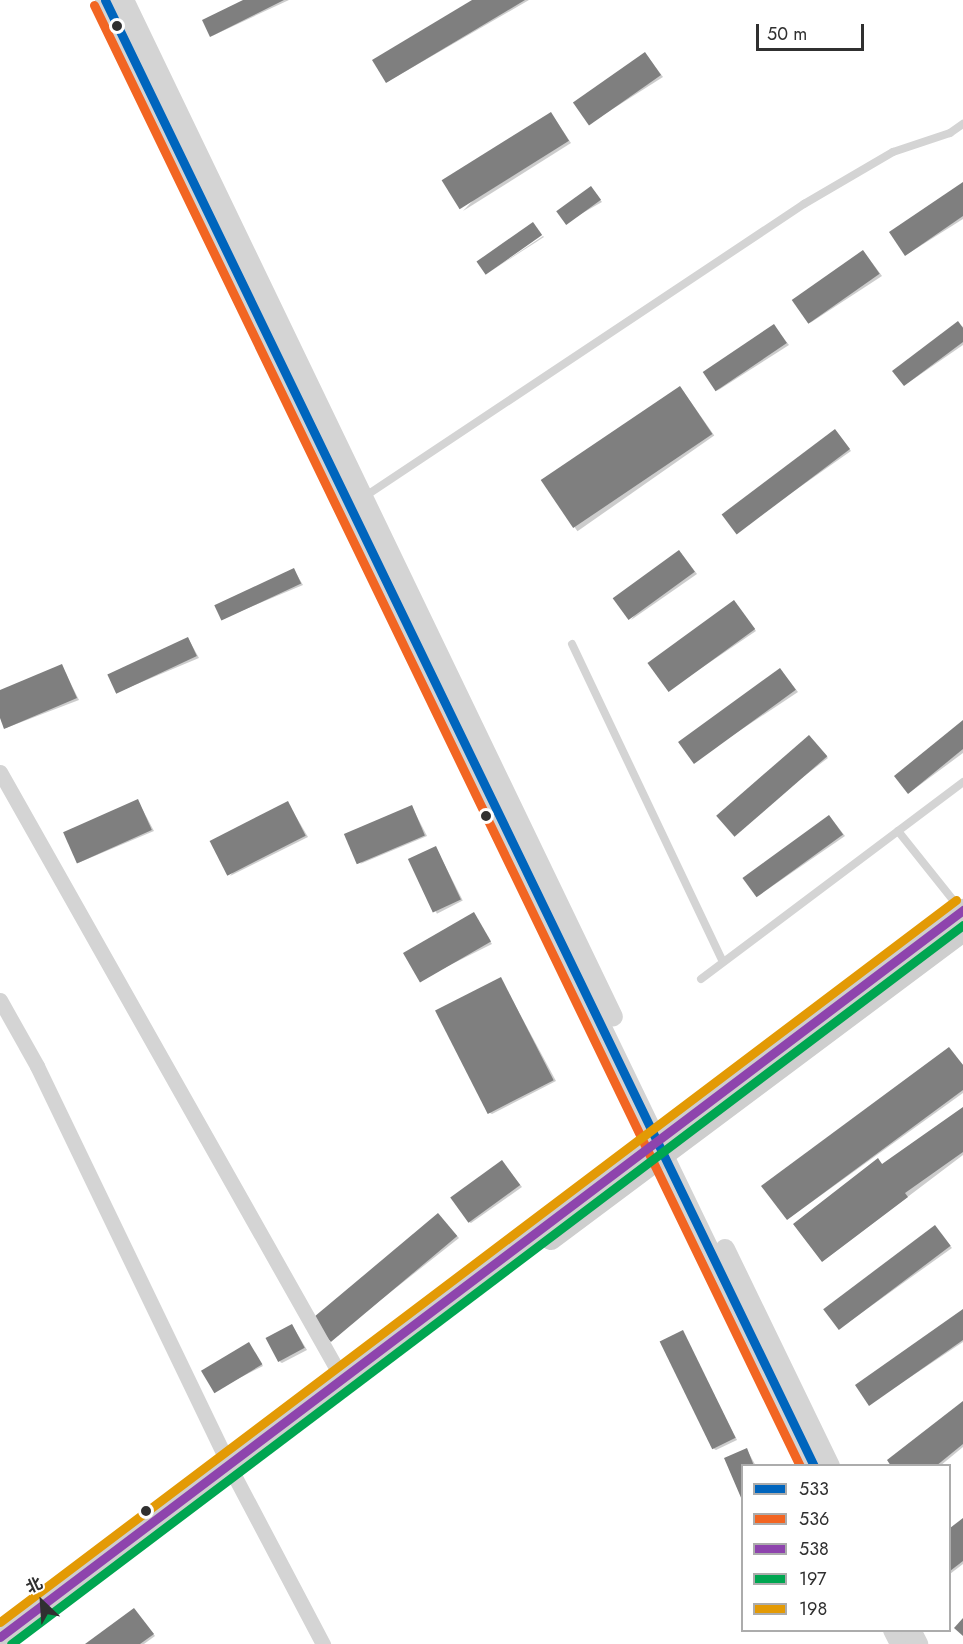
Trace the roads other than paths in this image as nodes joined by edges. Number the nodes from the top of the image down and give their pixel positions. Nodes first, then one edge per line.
1 (105, 0) edge
2 (124, 0) edge
3 (963, 124) edge
4 (357, 501) junction
5 (572, 644) dead end
6 (0, 772) edge
7 (963, 782) edge
8 (898, 831) junction
9 (962, 917) edge
10 (723, 962) junction
11 (701, 979) dead end
12 (0, 1000) edge
13 (666, 1142) junction
14 (343, 1380) junction
15 (813, 1464) edge
16 (829, 1464) edge
17 (233, 1472) junction
18 (0, 1637) edge
19 (6, 1644) edge
20 (17, 1644) edge
21 (324, 1644) edge

1 - 4 street
2 - 4 street
3 - 4 lane
4 - 13 street
5 - 10 lane
6 - 14 street
7 - 8 lane
8 - 9 lane
8 - 10 lane
9 - 13 main road
10 - 11 lane
12 - 17 street
13 - 14 main road
13 - 15 street
13 - 16 street
13 - 17 main road
14 - 17 main road
17 - 18 main road
17 - 20 main road
17 - 21 street
18 - 19 lane

